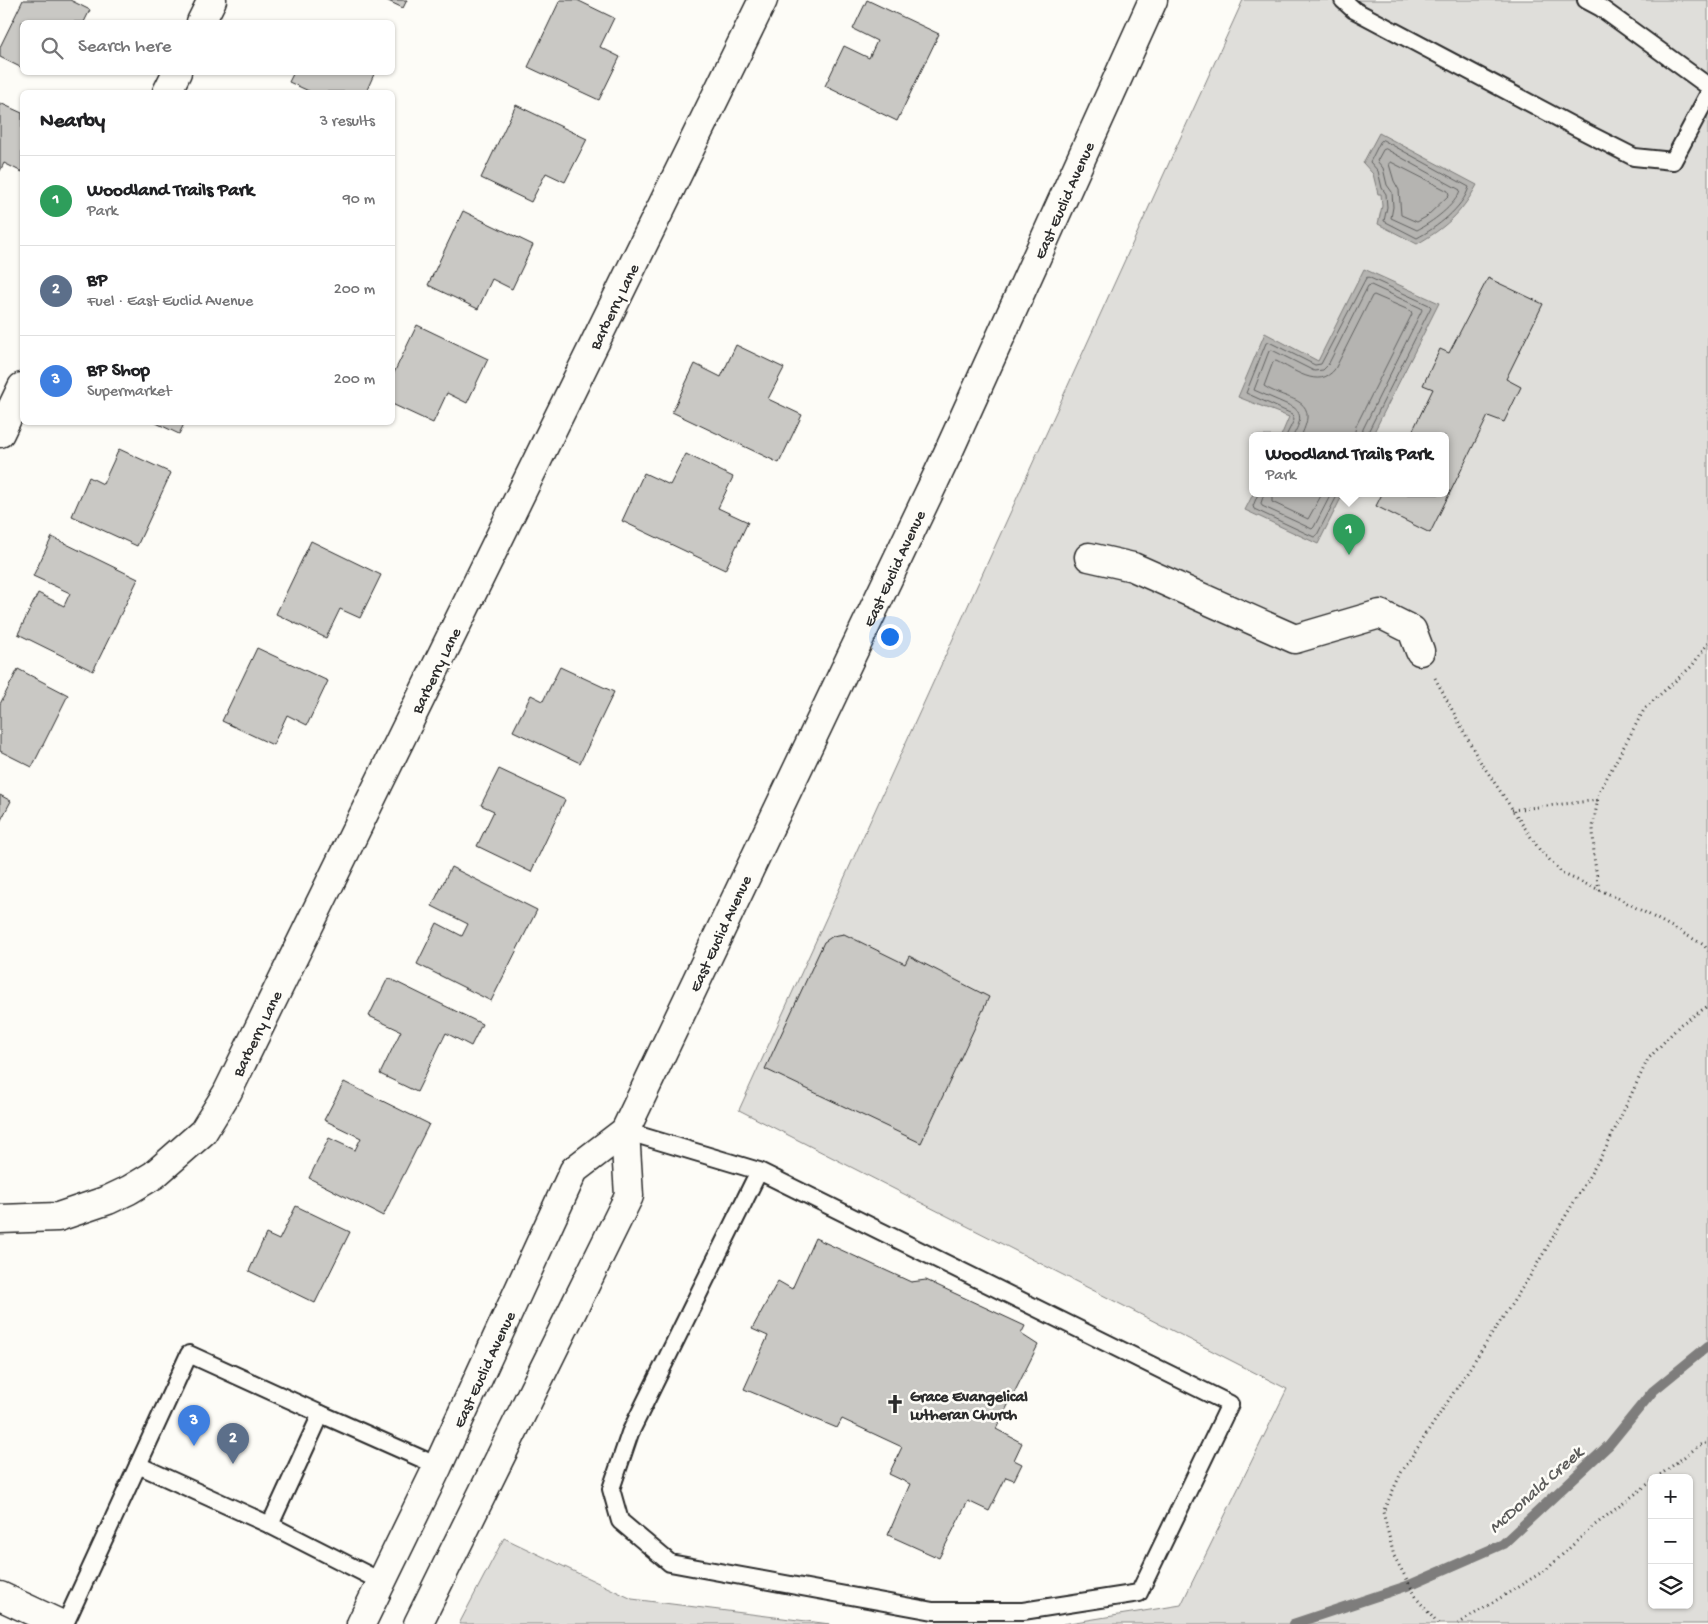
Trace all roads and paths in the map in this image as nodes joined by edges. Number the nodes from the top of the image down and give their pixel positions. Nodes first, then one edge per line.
1 (212, 0) edge
2 (764, 0) edge
3 (1153, 0) edge
4 (1344, 0) edge
5 (1586, 0) edge
6 (202, 20) edge
7 (176, 75) edge
8 (1708, 86) edge
9 (168, 90) edge
10 (1708, 95) edge
11 (20, 391) edge
12 (0, 433) edge
13 (1089, 557) dead end
14 (1708, 643) edge
15 (1420, 651) joint
16 (1598, 800) junction
17 (1512, 810) junction
18 (1599, 890) junction
19 (1708, 951) edge
20 (1708, 1006) edge
21 (625, 1132) junction
22 (759, 1171) junction
23 (0, 1219) edge
24 (321, 1414) junction
25 (1708, 1442) edge
26 (138, 1465) junction
27 (438, 1466) junction
28 (1661, 1474) edge
29 (1648, 1484) edge
30 (270, 1525) junction
31 (382, 1582) junction
32 (0, 1596) edge
33 (60, 1624) edge
34 (65, 1624) edge
35 (361, 1624) edge
36 (418, 1624) edge
37 (1438, 1624) edge
38 (1458, 1624) edge

1 - 6 main road
2 - 23 main road, Barberry Lane
3 - 21 main road, East Euclid Avenue
4 - 10 lane
5 - 8 lane
7 - 9 main road
11 - 12 main road
13 - 15 main road
14 - 16 path
15 - 17 path
16 - 17 path
16 - 18 path
17 - 18 path
18 - 19 path
20 - 37 path
21 - 22 lane
21 - 27 main road, East Euclid Avenue
21 - 36 main road, East Euclid Avenue
22 - 22 lane
24 - 26 lane
24 - 27 lane
24 - 30 lane
25 - 28 path
26 - 30 lane
26 - 34 lane
27 - 31 main road, East Euclid Avenue
29 - 38 path
30 - 31 lane
31 - 35 main road, East Euclid Avenue
32 - 33 main road

